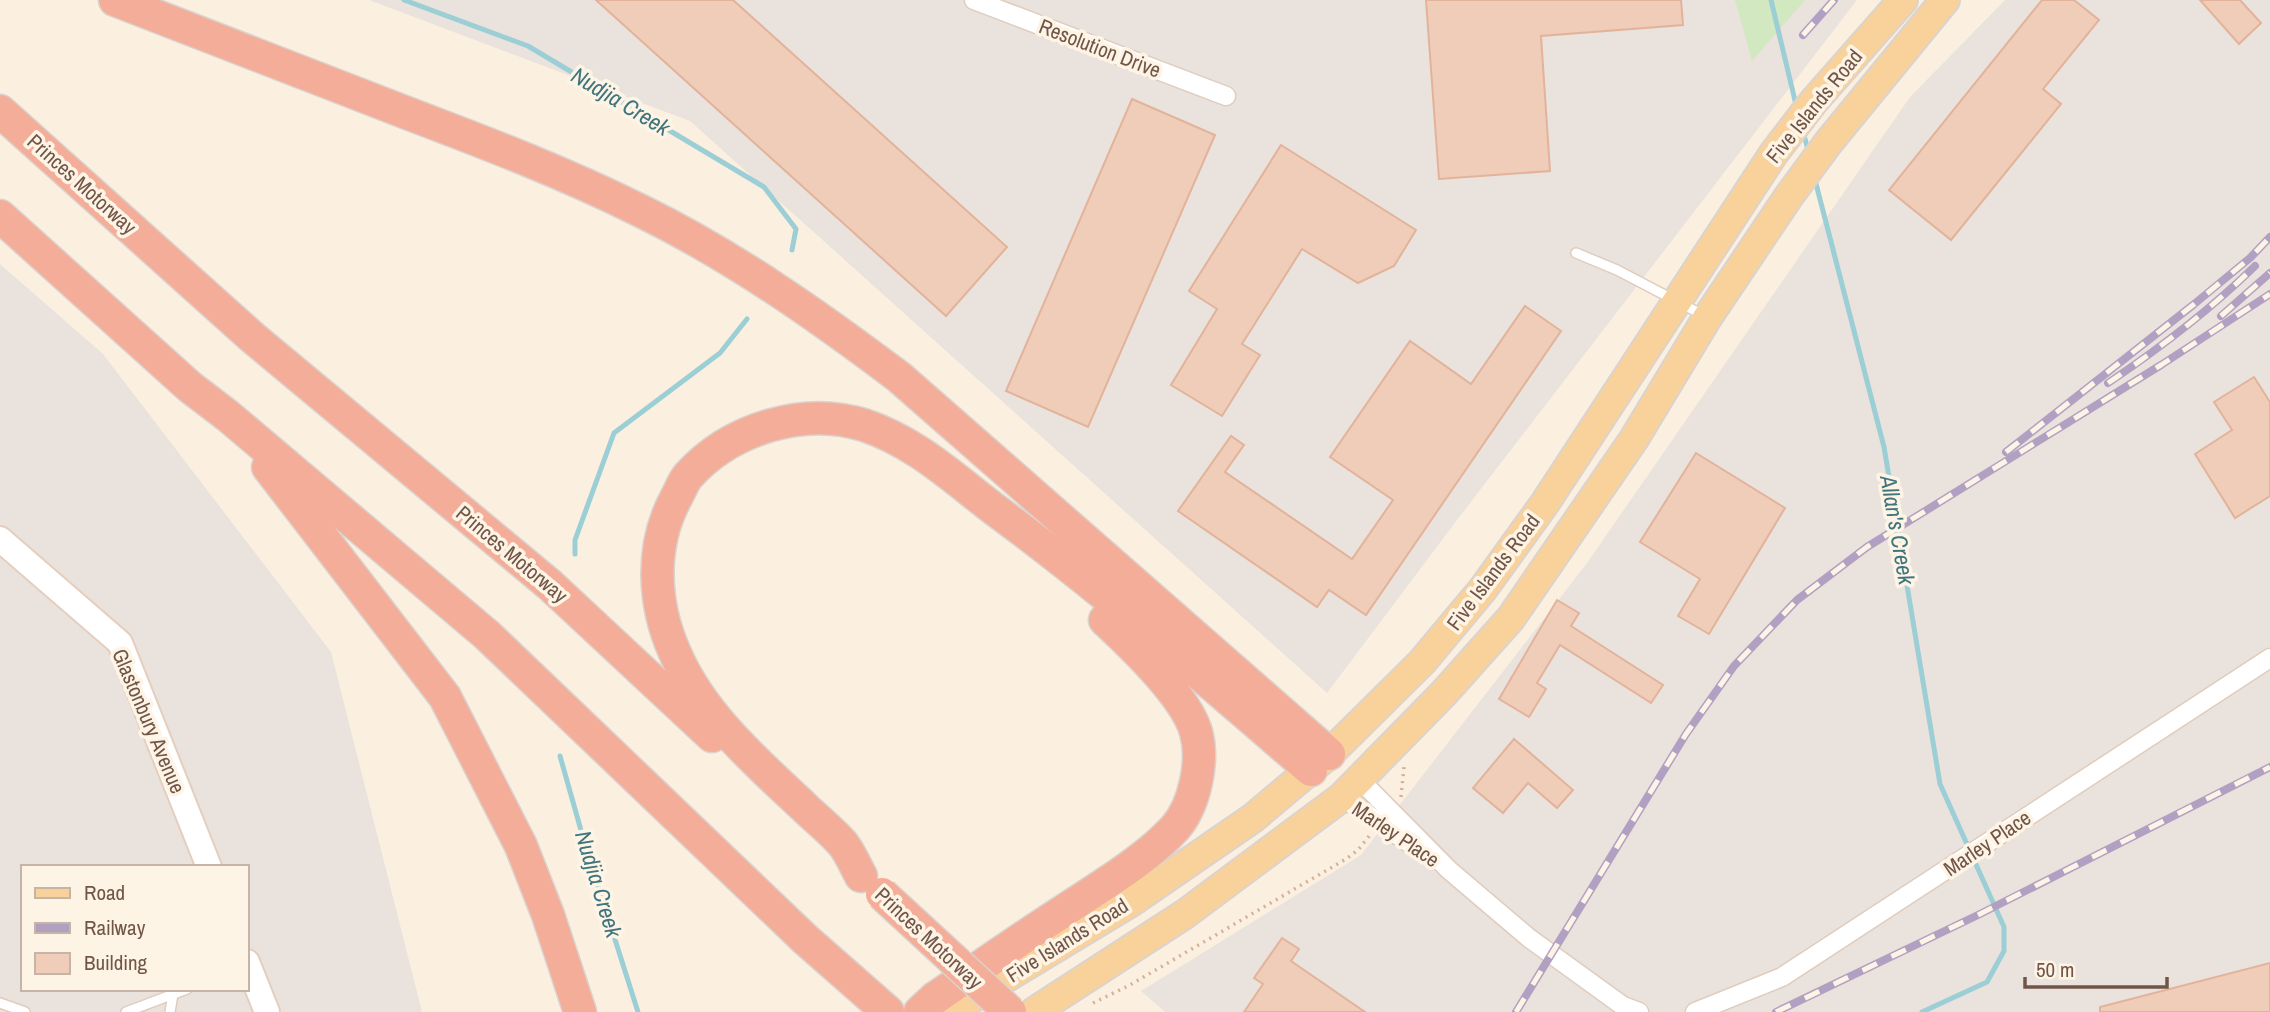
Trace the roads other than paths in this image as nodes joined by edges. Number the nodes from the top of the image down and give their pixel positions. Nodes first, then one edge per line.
1 (115, 0) edge
2 (974, 0) edge
3 (1903, 0) edge
4 (1945, 0) edge
5 (1226, 96) dead end
6 (0, 111) edge
7 (0, 216) edge
8 (1576, 253) dead end
9 (1675, 301) junction
10 (1707, 318) junction
11 (228, 416) junction
12 (1022, 529) junction
13 (0, 539) edge
14 (2270, 659) edge
15 (1320, 762) junction
16 (1351, 788) junction
17 (208, 865) edge
18 (1449, 870) junction
19 (872, 885) junction
20 (248, 967) edge
21 (181, 991) edge
22 (173, 994) junction
23 (0, 1003) edge
24 (25, 1012) edge
25 (126, 1012) edge
26 (170, 1012) edge
27 (267, 1012) edge
28 (580, 1012) edge
29 (888, 1012) edge
30 (920, 1012) edge
31 (949, 1012) edge
32 (1010, 1012) edge
33 (1034, 1012) edge
34 (1639, 1012) edge
35 (1695, 1012) edge

1 - 15 highway
2 - 5 street, Resolution Drive
3 - 9 main road, Five Islands Road
4 - 10 main road, Five Islands Road
6 - 19 highway, Princes Motorway
7 - 11 highway
8 - 9 lane
9 - 10 lane
9 - 15 main road, Five Islands Road
10 - 16 main road, Five Islands Road
11 - 28 highway
11 - 29 highway
12 - 15 highway
12 - 19 highway
12 - 30 highway
13 - 17 main road, Glastonbury Avenue
14 - 35 street, Marley Place
15 - 16 main road
15 - 31 main road, Five Islands Road
16 - 18 street, Marley Place
16 - 18 street, Marley Place
16 - 33 main road, Five Islands Road
18 - 34 street, Marley Place
19 - 32 highway, Princes Motorway, bridge
20 - 27 main road
21 - 22 lane
22 - 25 lane
22 - 26 lane
23 - 24 lane

